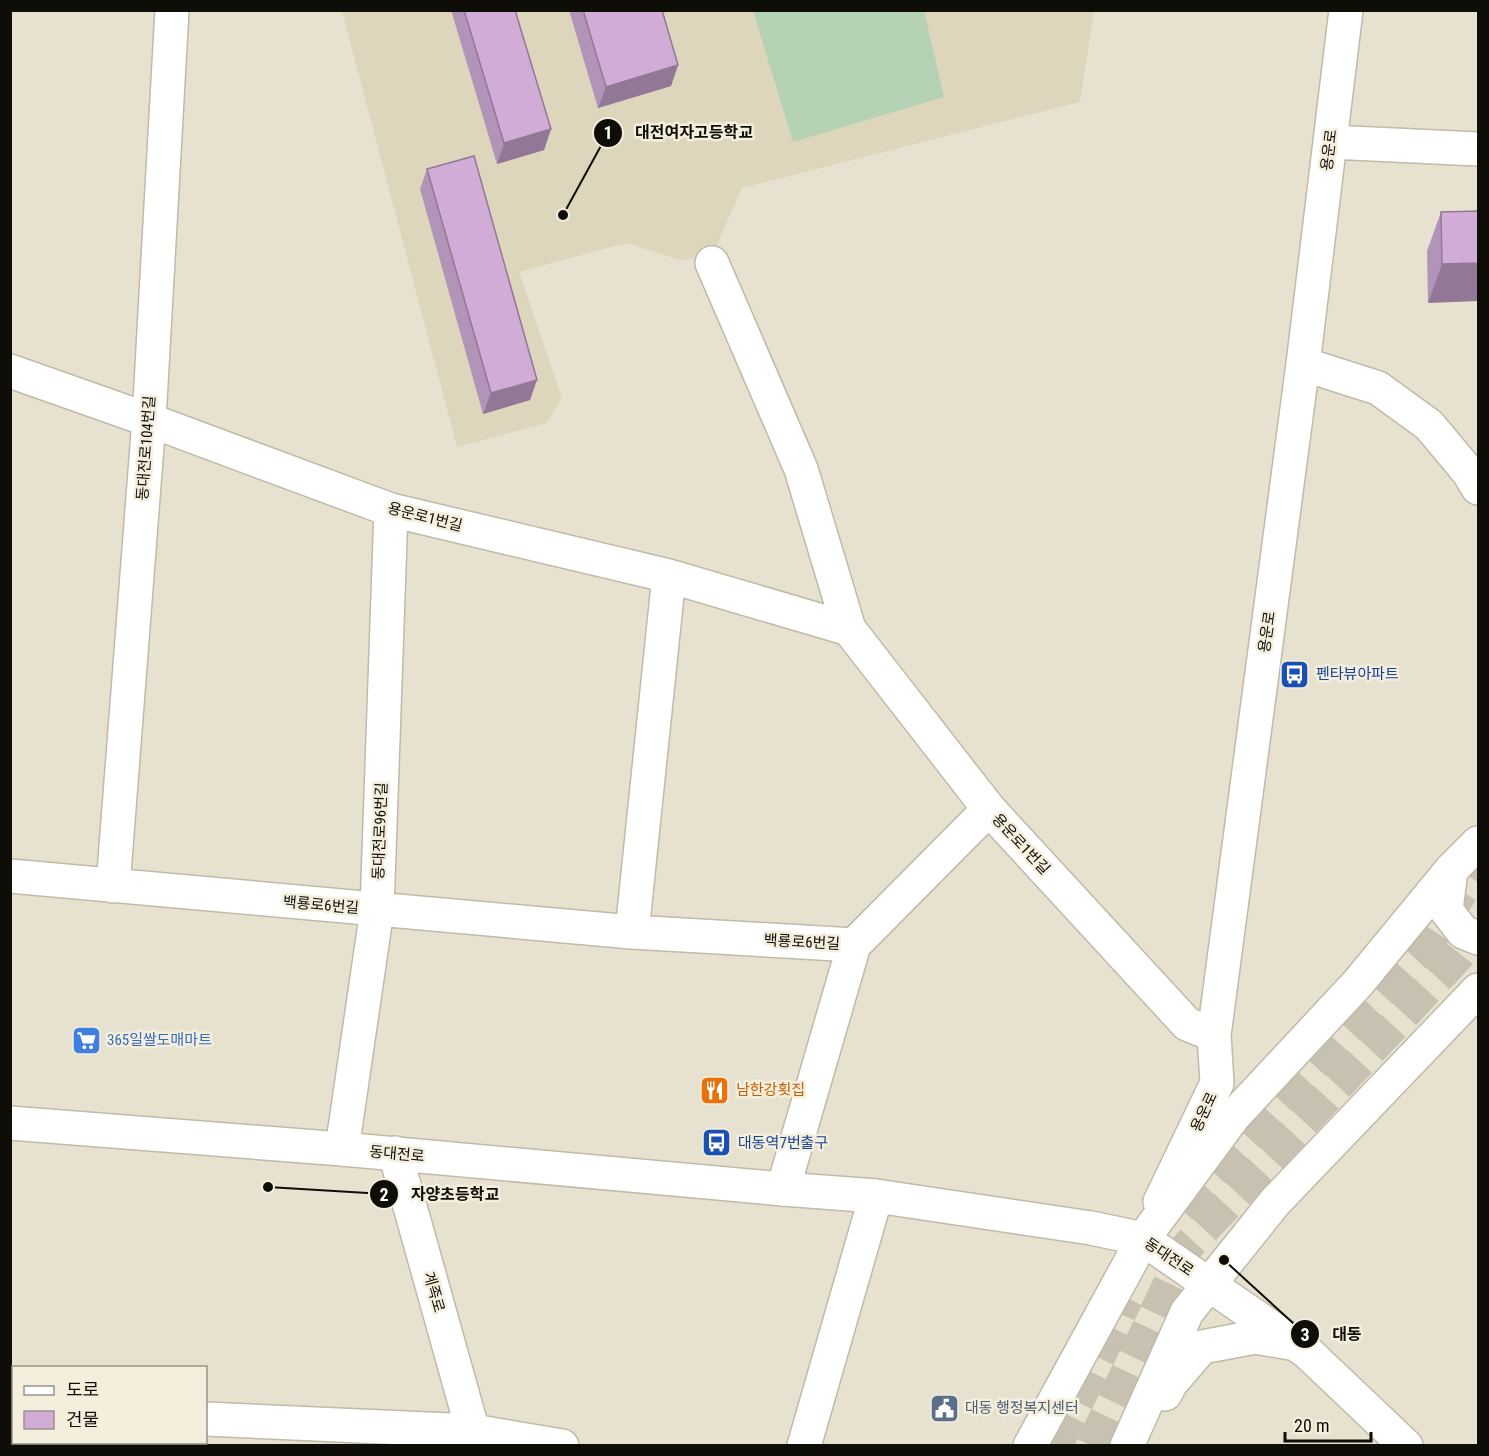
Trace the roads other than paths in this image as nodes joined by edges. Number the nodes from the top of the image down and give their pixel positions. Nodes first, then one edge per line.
1 (172, 10) edge
2 (1346, 10) edge
3 (1330, 142) junction
4 (1479, 149) edge
5 (712, 263) dead end
6 (1303, 363) junction
7 (10, 371) edge
8 (148, 420) junction
9 (1479, 488) edge
10 (391, 510) junction
11 (669, 576) junction
12 (849, 630) junction
13 (988, 809) junction
14 (1479, 843) edge
15 (1451, 870) junction
16 (10, 876) edge
17 (113, 886) junction
18 (377, 910) junction
19 (632, 932) junction
20 (1479, 938) edge
21 (854, 945) junction
22 (1479, 990) edge
23 (1214, 1035) junction
24 (10, 1124) edge
25 (342, 1149) junction
26 (395, 1153) junction
27 (783, 1189) junction
28 (876, 1196) junction
29 (1143, 1239) junction
30 (1209, 1284) junction
31 (1294, 1343) junction
32 (207, 1419) edge
33 (475, 1438) edge
34 (562, 1446) edge
35 (804, 1446) edge
36 (1030, 1446) edge
37 (1126, 1446) edge
38 (1136, 1446) edge
39 (1406, 1446) edge

1 - 8 street, 동대전로104번길
2 - 3 street, 용운로
3 - 4 street
3 - 6 street, 용운로
5 - 12 street, 용운로1번길
6 - 9 street
6 - 23 street, 용운로
7 - 8 street, 용운로1번길
8 - 10 street, 용운로1번길
8 - 17 street, 동대전로104번길
10 - 11 street, 용운로1번길
10 - 18 street, 동대전로96번길
11 - 12 street, 용운로1번길
11 - 19 street
12 - 13 street, 용운로1번길
13 - 21 street, 백룡로6번길
13 - 23 street, 용운로1번길
14 - 15 street
15 - 20 street
15 - 29 street
16 - 17 street, 백룡로6번길
17 - 18 street, 백룡로6번길
18 - 19 street, 백룡로6번길
18 - 25 street, 동대전로96번길
19 - 21 street, 백룡로6번길
21 - 27 street
22 - 30 street
23 - 29 street, 용운로
24 - 25 street, 동대전로
25 - 26 street, 동대전로
26 - 27 street, 동대전로
26 - 33 street, 계족로
27 - 28 street, 동대전로
28 - 29 street, 동대전로
28 - 35 street
29 - 30 street, 동대전로
29 - 36 street
30 - 31 street, 동대전로
30 - 37 street
31 - 38 street
31 - 39 street, 동대전로
32 - 33 street
33 - 34 street

